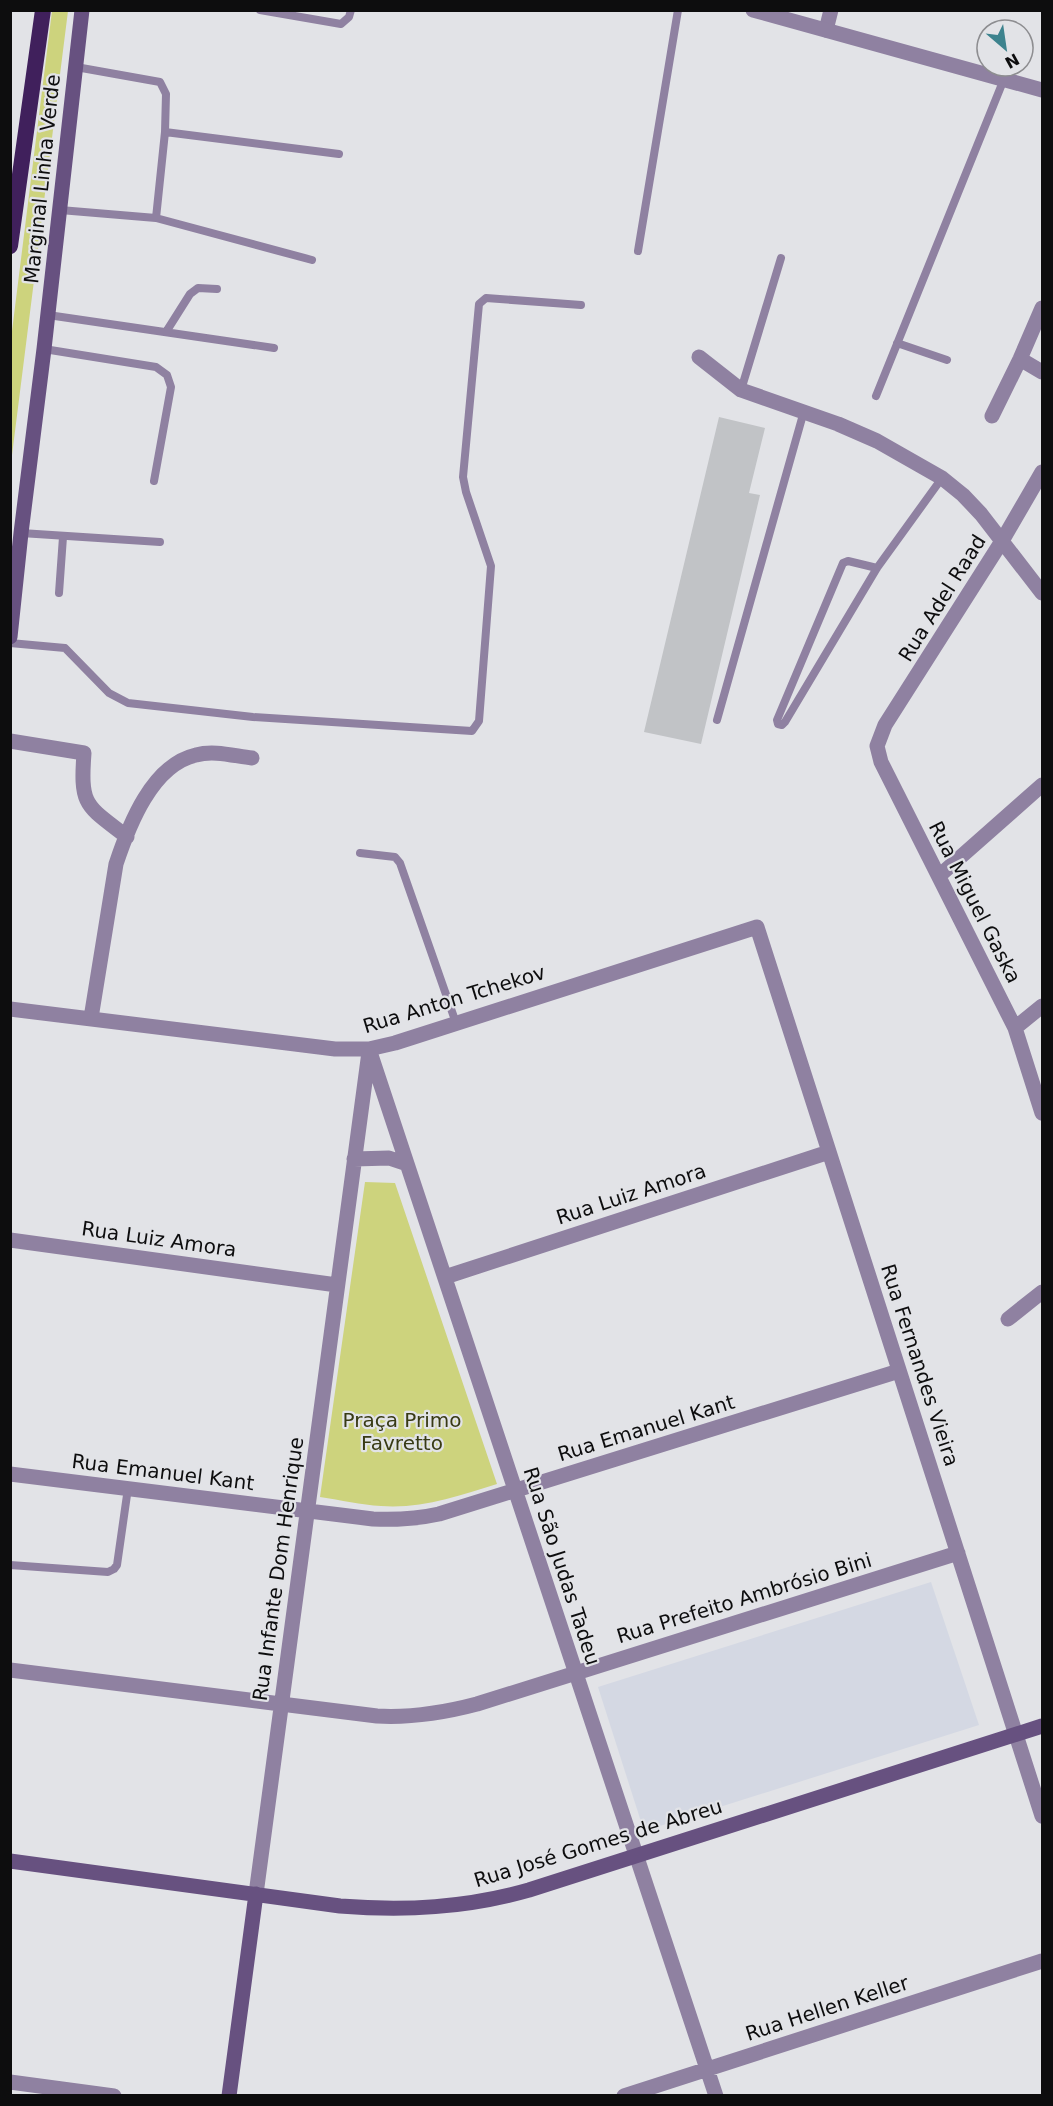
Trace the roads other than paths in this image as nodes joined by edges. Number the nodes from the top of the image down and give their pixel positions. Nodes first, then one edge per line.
1 (43, 10) edge
2 (82, 10) edge
3 (260, 10) edge
4 (351, 10) edge
5 (678, 10) edge
6 (753, 10) edge
7 (831, 10) edge
8 (826, 30) junction
9 (76, 68) junction
10 (1004, 79) junction
11 (1042, 90) edge
12 (165, 132) junction
13 (339, 154) dead end
14 (60, 210) junction
15 (156, 218) junction
16 (10, 246) edge
17 (639, 251) dead end
18 (781, 258) dead end
19 (312, 260) dead end
20 (217, 289) dead end
21 (581, 305) dead end
22 (1042, 308) edge
23 (48, 315) junction
24 (166, 332) junction
25 (897, 343) junction
26 (274, 348) dead end
27 (44, 349) junction
28 (699, 357) dead end
29 (1020, 359) junction
30 (946, 360) dead end
31 (1042, 372) edge
32 (741, 390) junction
33 (876, 396) dead end
34 (804, 411) junction
35 (992, 416) dead end
36 (1042, 472) edge
37 (942, 478) junction
38 (154, 481) dead end
39 (21, 533) junction
40 (63, 537) junction
41 (1002, 541) junction
42 (160, 542) dead end
43 (877, 568) junction
44 (59, 592) dead end
45 (1042, 593) edge
46 (10, 637) edge
47 (10, 643) edge
48 (717, 720) dead end
49 (10, 741) edge
50 (877, 746) joint
51 (252, 759) dead end
52 (1042, 785) edge
53 (127, 837) junction
54 (360, 853) dead end
55 (939, 876) junction
56 (758, 927) joint
57 (1042, 1006) edge
58 (10, 1009) edge
59 (91, 1018) junction
60 (456, 1023) junction
61 (1015, 1028) junction
62 (369, 1049) junction
63 (1042, 1113) edge
64 (830, 1152) junction
65 (354, 1159) junction
66 (408, 1164) junction
67 (10, 1240) edge
68 (445, 1277) junction
69 (337, 1285) junction
70 (1042, 1292) edge
71 (1008, 1319) dead end
72 (899, 1371) junction
73 (10, 1474) edge
74 (128, 1488) junction
75 (516, 1491) junction
76 (307, 1510) junction
77 (958, 1553) junction
78 (10, 1564) edge
79 (10, 1670) edge
80 (576, 1673) junction
81 (282, 1704) junction
82 (1042, 1726) edge
83 (1017, 1735) junction
84 (1042, 1816) edge
85 (636, 1856) junction
86 (10, 1861) edge
87 (256, 1894) junction
88 (1042, 1961) edge
89 (707, 2069) junction
90 (10, 2082) edge
91 (35, 2090) edge
92 (114, 2096) edge
93 (230, 2096) edge
94 (624, 2096) edge
95 (716, 2096) edge

1 - 16 highway
2 - 9 main road, Marginal Linha Verde
3 - 4 lane
5 - 17 lane
6 - 8 street
7 - 8 street
8 - 10 street
9 - 12 lane
9 - 14 main road, Marginal Linha Verde
10 - 11 street
10 - 25 lane
12 - 13 lane
12 - 15 lane
14 - 15 lane
14 - 23 main road, Marginal Linha Verde
15 - 19 lane
18 - 32 lane
20 - 24 lane
21 - 47 lane
22 - 29 street
23 - 24 lane
23 - 27 main road, Marginal Linha Verde
24 - 26 lane
25 - 30 lane
25 - 33 lane
27 - 38 lane
27 - 39 main road, Marginal Linha Verde
28 - 32 street
29 - 31 street
29 - 35 street
32 - 34 street
34 - 37 street
34 - 48 lane
36 - 41 street, Rua Adel Raad
37 - 41 street
37 - 43 lane
39 - 40 lane
39 - 46 main road, Marginal Linha Verde
40 - 42 lane
40 - 44 lane
41 - 45 street
41 - 50 street, Rua Adel Raad
43 - 43 lane
49 - 53 street
50 - 55 street, Rua Miguel Gaska
51 - 53 street
52 - 55 street
53 - 59 street
54 - 60 lane
55 - 61 street, Rua Miguel Gaska
56 - 60 street, Rua Anton Tchekov
56 - 64 street, Rua Fernandes Vieira
57 - 61 street
58 - 59 street, Rua Anton Tchekov
59 - 62 street, Rua Anton Tchekov
60 - 62 street, Rua Anton Tchekov
61 - 63 street, Rua Miguel Gaska
62 - 65 street, Rua Infante Dom Henrique
62 - 66 street, Rua São Judas Tadeu
64 - 68 street, Rua Luiz Amora
64 - 72 street, Rua Fernandes Vieira
65 - 66 street
65 - 69 street, Rua Infante Dom Henrique
66 - 68 street, Rua São Judas Tadeu
67 - 69 street, Rua Luiz Amora
68 - 75 street, Rua São Judas Tadeu
69 - 76 street, Rua Infante Dom Henrique
70 - 71 street
72 - 75 street, Rua Emanuel Kant
72 - 77 street, Rua Fernandes Vieira
73 - 74 street, Rua Emanuel Kant
74 - 76 street, Rua Emanuel Kant
74 - 78 lane
75 - 76 street, Rua Emanuel Kant
75 - 80 street, Rua São Judas Tadeu
76 - 81 street, Rua Infante Dom Henrique
77 - 80 street, Rua Prefeito Ambrósio Bini
77 - 83 street, Rua Fernandes Vieira
79 - 81 street, Rua Prefeito Ambrósio Bini
80 - 81 street, Rua Prefeito Ambrósio Bini
80 - 85 street, Rua São Judas Tadeu
81 - 87 street, Rua Infante Dom Henrique
82 - 83 main road, Rua José Gomes de Abreu
83 - 84 street, Rua Fernandes Vieira
83 - 85 main road, Rua José Gomes de Abreu
85 - 87 main road, Rua José Gomes de Abreu
85 - 89 street, Rua São Judas Tadeu
86 - 87 main road, Rua José Gomes de Abreu
87 - 93 main road, Rua Infante Dom Henrique
88 - 89 street, Rua Hellen Keller
89 - 94 street, Rua Hellen Keller
89 - 95 street, Rua São Judas Tadeu
90 - 91 street
91 - 92 street

